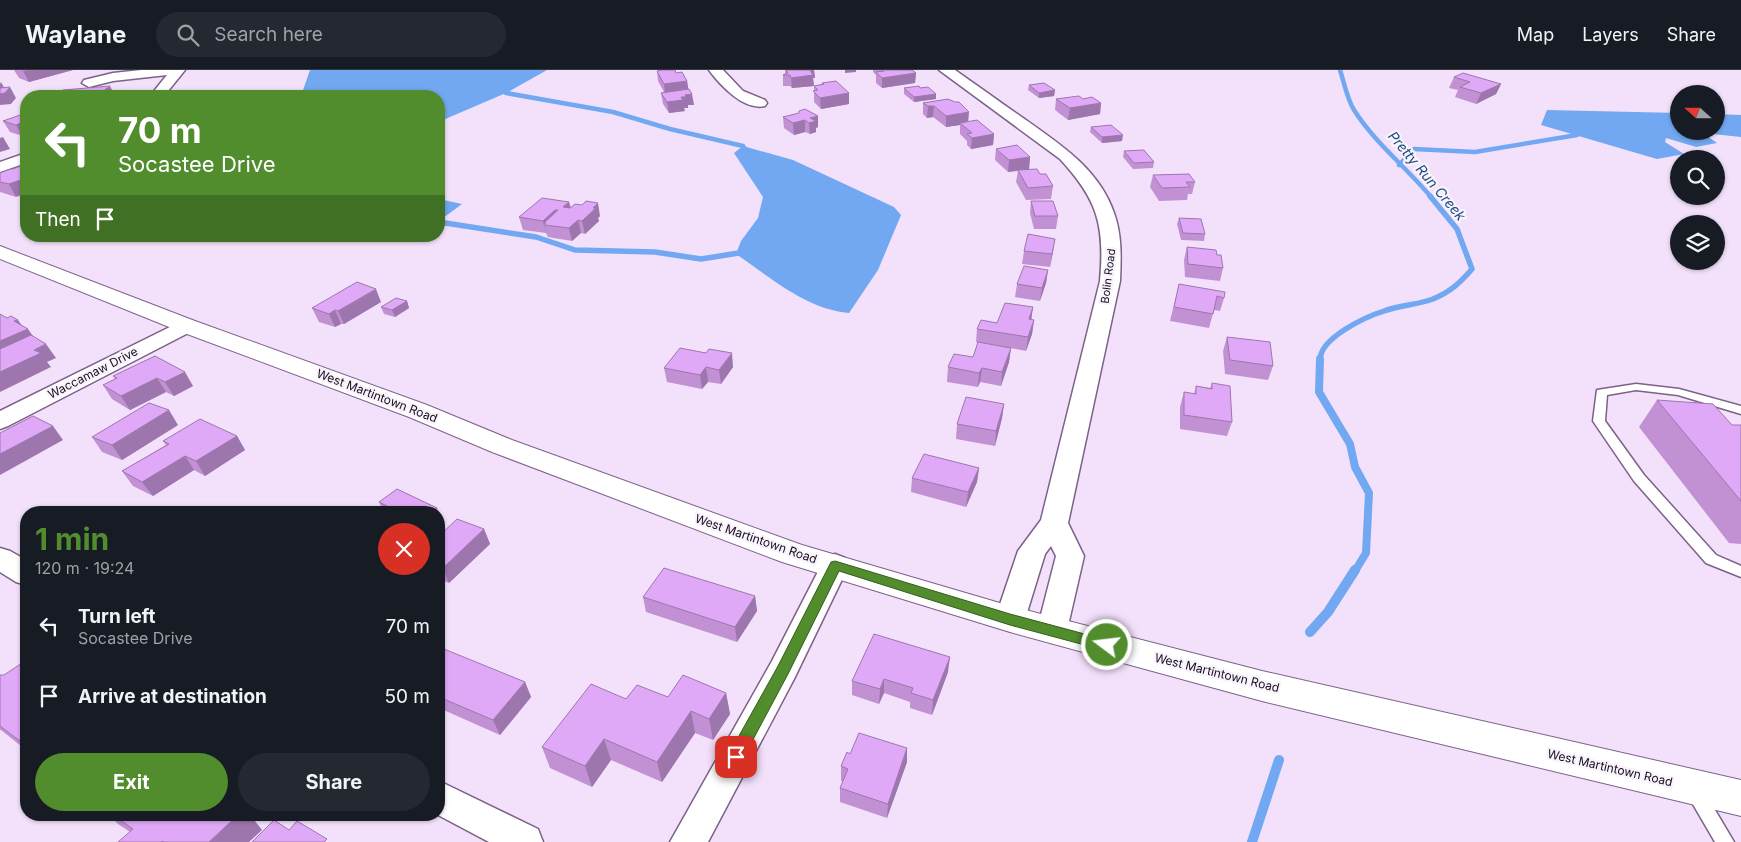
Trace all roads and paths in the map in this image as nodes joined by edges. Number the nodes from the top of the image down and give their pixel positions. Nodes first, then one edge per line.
1 (178, 70) edge
2 (716, 70) edge
3 (946, 70) edge
4 (89, 83) dead end
5 (162, 90) edge
6 (760, 103) dead end
7 (20, 160) edge
8 (0, 167) edge
9 (0, 252) edge
10 (187, 326) junction
11 (1741, 410) edge
12 (0, 421) edge
13 (1054, 523) junction
14 (0, 558) edge
15 (835, 566) junction
16 (20, 570) edge
17 (1741, 572) edge
18 (1010, 620) junction
19 (1052, 630) junction
20 (1692, 787) junction
21 (1741, 798) edge
22 (445, 801) edge
23 (525, 842) edge
24 (688, 842) edge
25 (1724, 842) edge

1 - 4 street
1 - 5 street
2 - 6 street
3 - 13 street, Bolin Road
7 - 8 street
9 - 10 main road, West Martintown Road
10 - 12 street, Waccamaw Drive
10 - 15 main road, West Martintown Road
11 - 17 lane
13 - 18 street, Bolin Road
13 - 19 street
14 - 16 street
15 - 18 main road, West Martintown Road
15 - 24 street
18 - 19 main road, West Martintown Road
19 - 20 main road, West Martintown Road
20 - 21 main road, West Martintown Road
20 - 25 lane
22 - 23 street

